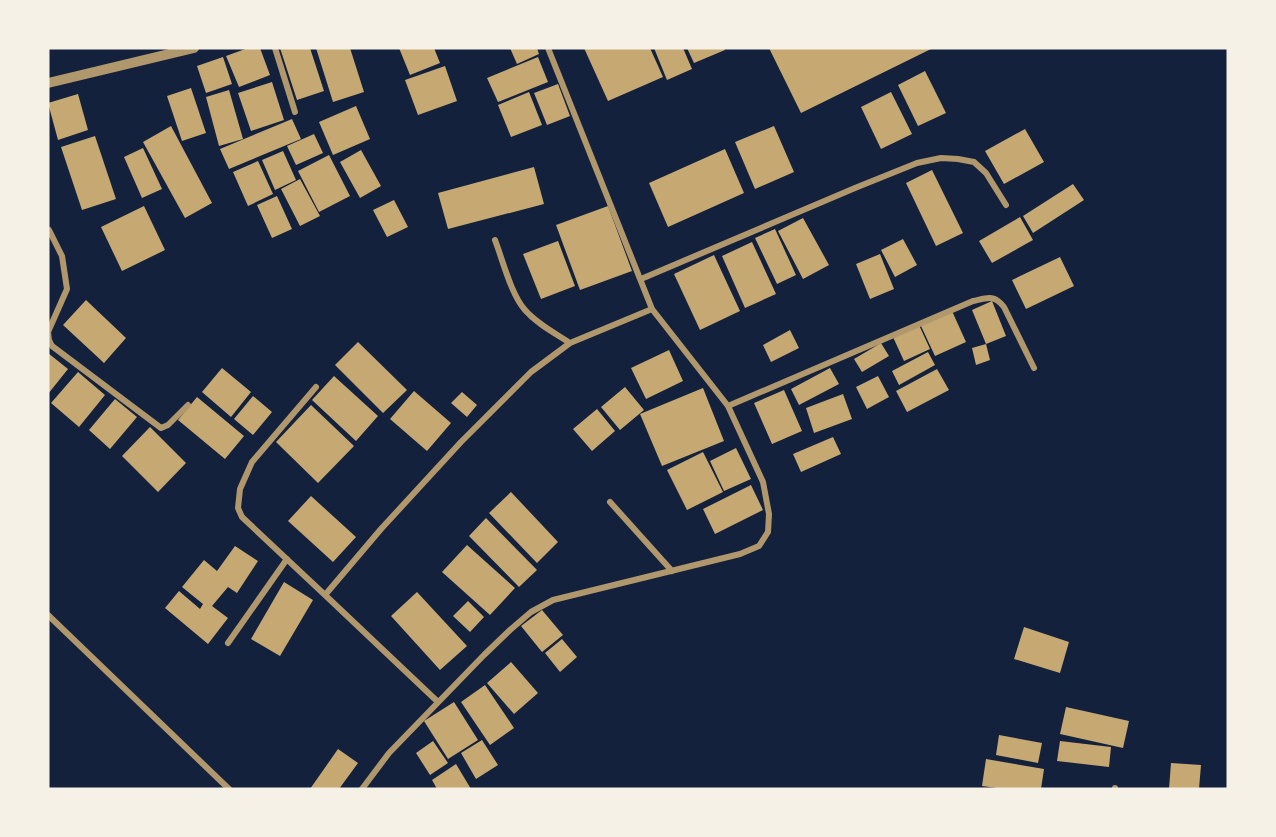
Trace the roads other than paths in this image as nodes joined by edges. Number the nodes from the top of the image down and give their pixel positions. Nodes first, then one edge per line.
1 (275, 48) edge
2 (548, 48) edge
3 (186, 49) edge
4 (48, 82) edge
5 (295, 111) dead end
6 (1006, 205) dead end
7 (48, 229) edge
8 (495, 240) dead end
9 (641, 279) junction
10 (651, 309) junction
11 (570, 343) junction
12 (1034, 368) dead end
13 (316, 387) dead end
14 (188, 405) dead end
15 (728, 406) junction
16 (610, 502) dead end
17 (287, 559) junction
18 (672, 571) junction
19 (324, 595) junction
20 (48, 615) edge
21 (228, 643) dead end
22 (438, 702) junction
23 (229, 789) edge
24 (362, 789) edge

1 - 5 street
2 - 9 street
3 - 4 street
6 - 9 street
7 - 14 street
8 - 11 street
9 - 10 street
10 - 11 street
10 - 15 street
11 - 19 street
12 - 15 street
13 - 17 street
15 - 18 street
16 - 18 street
17 - 19 street
17 - 21 street
18 - 22 street
19 - 22 street
20 - 23 street
22 - 24 street

